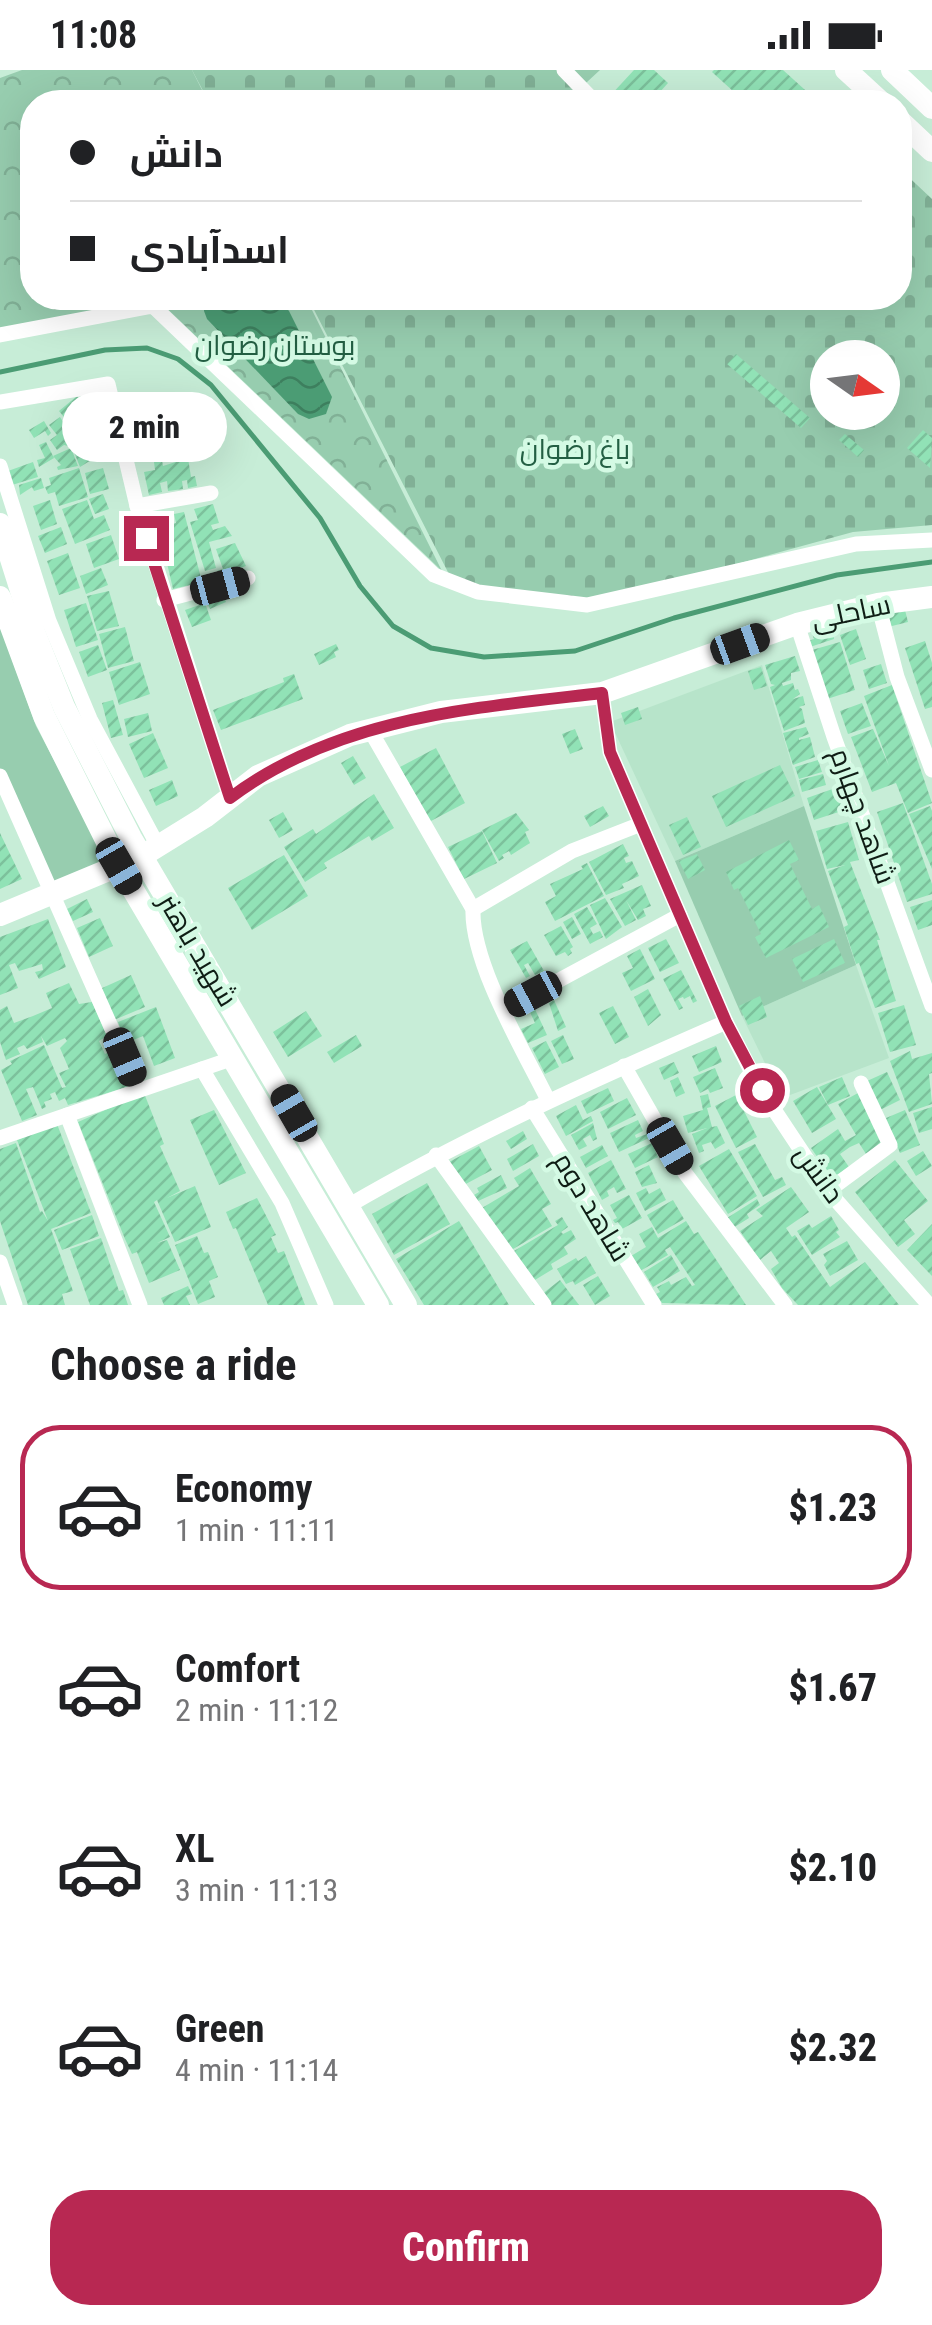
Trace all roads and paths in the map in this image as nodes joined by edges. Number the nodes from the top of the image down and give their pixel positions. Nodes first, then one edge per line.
1 (564, 70) edge
2 (846, 70) edge
3 (892, 71) edge
4 (583, 90) edge
5 (863, 90) edge
6 (932, 108) edge
7 (912, 133) edge
8 (932, 152) edge
9 (132, 310) edge
10 (157, 310) edge
11 (0, 335) edge
12 (0, 402) edge
13 (0, 466) edge
14 (210, 492) dead end
15 (137, 506) junction
16 (0, 524) edge
17 (932, 540) edge
18 (248, 578) dead end
19 (0, 596) edge
20 (932, 597) edge
21 (164, 600) junction
22 (878, 604) junction
23 (797, 624) junction
24 (602, 693) junction
25 (370, 730) junction
26 (932, 770) edge
27 (0, 776) edge
28 (230, 798) junction
29 (641, 824) junction
30 (150, 851) junction
31 (119, 866) junction
32 (54, 892) junction
33 (473, 909) junction
34 (0, 915) edge
35 (680, 915) junction
36 (932, 1006) edge
37 (504, 1010) junction
38 (726, 1022) junction
39 (231, 1058) junction
40 (624, 1066) junction
41 (202, 1068) junction
42 (862, 1083) dead end
43 (140, 1090) junction
44 (548, 1100) junction
45 (532, 1108) junction
46 (67, 1115) junction
47 (0, 1138) edge
48 (436, 1154) junction
49 (828, 1191) junction
50 (348, 1206) junction
51 (0, 1262) edge
52 (373, 1304) edge
53 (16, 1305) edge
54 (140, 1305) edge
55 (326, 1305) edge
56 (406, 1305) edge
57 (544, 1305) edge
58 (654, 1305) edge
59 (786, 1305) edge
60 (929, 1305) edge

1 - 4 street
2 - 5 main road
3 - 6 main road
7 - 8 main road
9 - 11 street
10 - 17 street
12 - 15 street
13 - 30 street
14 - 15 street
15 - 21 street
16 - 30 main road, شهید باهنر
18 - 21 street
19 - 31 main road, شهید باهنر
20 - 22 main road, ساحلی
21 - 28 street
22 - 23 main road, ساحلی
22 - 26 street
23 - 24 main road, ساحلی
23 - 36 street, شاهد چهارم
24 - 25 main road, ساحلی
24 - 29 street, دانش
25 - 28 main road, ساحلی
25 - 33 street
27 - 32 street
28 - 30 main road, ساحلی
29 - 33 street
29 - 35 street, دانش
30 - 31 main road, ساحلی
30 - 50 main road, شهید باهنر
31 - 32 main road, ساحلی
31 - 39 main road, شهید باهنر
32 - 34 main road, ساحلی
32 - 43 street
33 - 37 street
35 - 37 street
35 - 38 street, دانش
37 - 44 street
38 - 40 street
38 - 49 street, دانش
39 - 41 street
39 - 52 main road, شهید باهنر
40 - 44 street
40 - 59 street
41 - 43 street
41 - 55 street
42 - 49 street
43 - 46 street
44 - 45 street
45 - 48 street
45 - 58 street, شاهد دوم
46 - 47 street
46 - 54 street
48 - 50 street
48 - 57 street
49 - 60 street, دانش
50 - 56 main road, شهید باهنر
51 - 53 street

